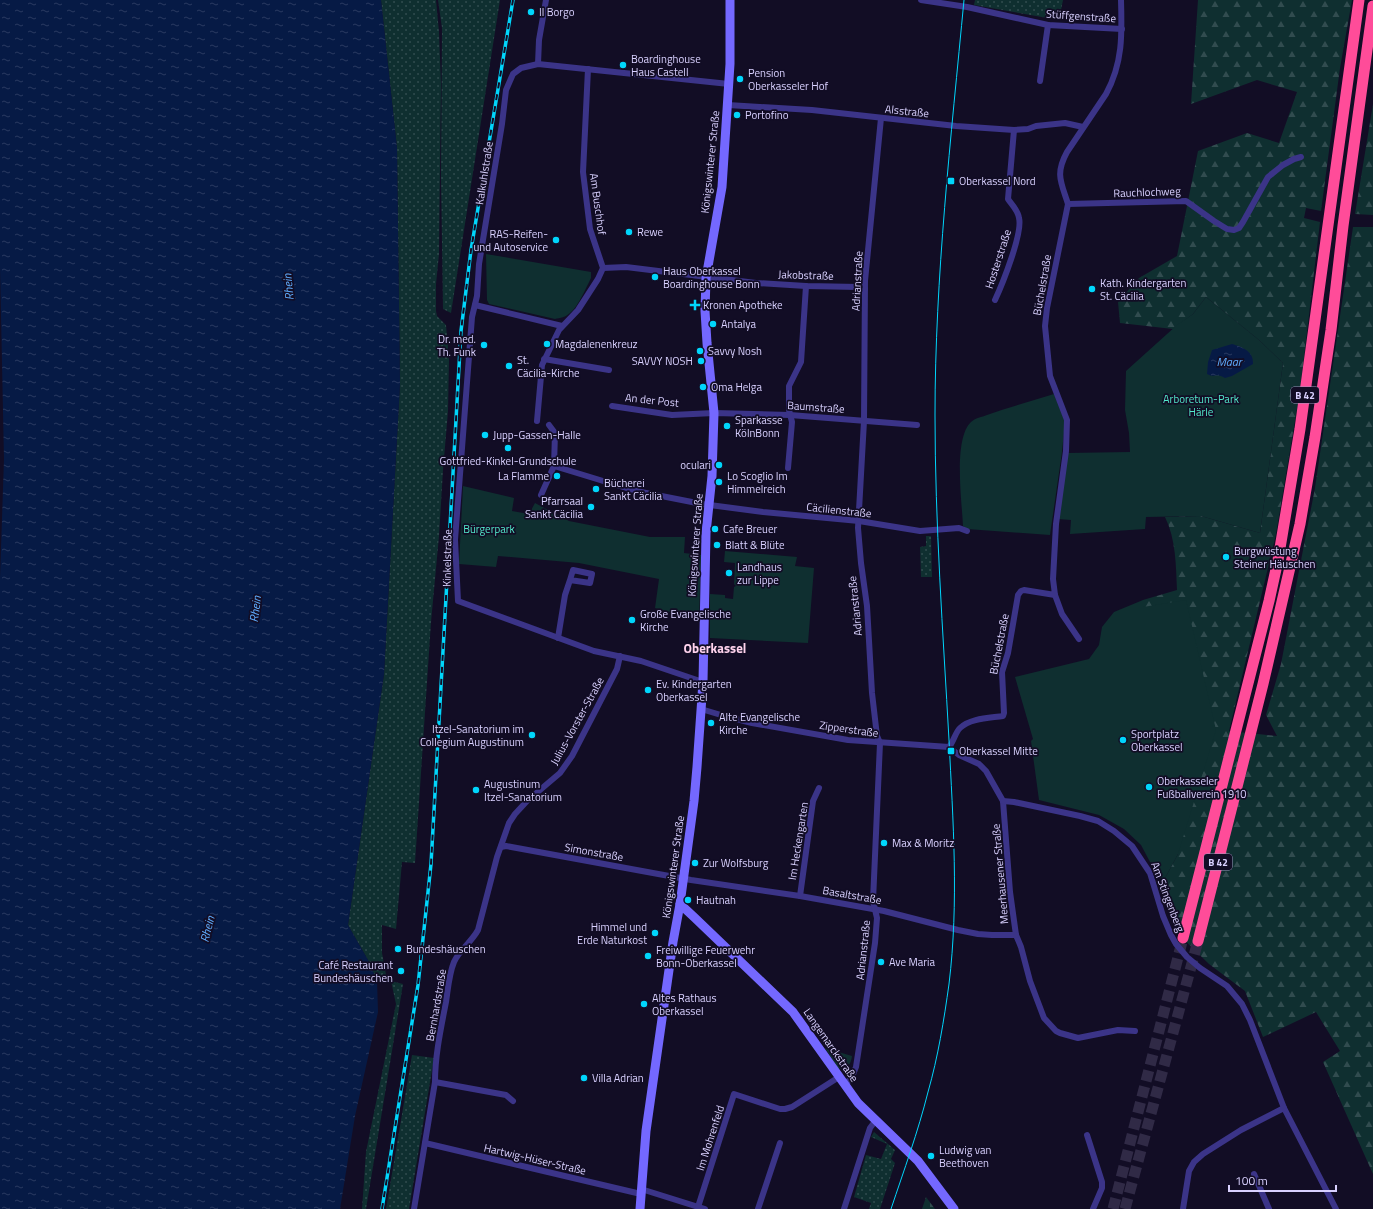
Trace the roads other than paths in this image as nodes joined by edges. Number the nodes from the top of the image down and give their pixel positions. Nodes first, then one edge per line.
1 (546, 0) edge
2 (730, 0) edge
3 (921, 0) edge
4 (1121, 0) edge
5 (1359, 0) edge
6 (1373, 6) edge
7 (1048, 25) junction
8 (1122, 29) junction
9 (538, 64) junction
10 (588, 69) junction
11 (1040, 81) dead end
12 (729, 84) junction
13 (728, 105) junction
14 (881, 118) junction
15 (1083, 127) junction
16 (1014, 130) junction
17 (1301, 158) dead end
18 (1068, 204) junction
19 (602, 268) junction
20 (706, 278) junction
21 (806, 286) junction
22 (865, 289) junction
23 (994, 300) dead end
24 (475, 305) junction
25 (562, 326) junction
26 (544, 359) junction
27 (609, 370) dead end
28 (612, 406) dead end
29 (714, 413) junction
30 (790, 415) junction
31 (537, 421) dead end
32 (864, 421) junction
33 (549, 425) dead end
34 (917, 425) dead end
35 (554, 466) junction
36 (788, 468) dead end
37 (541, 495) dead end
38 (710, 504) junction
39 (859, 521) junction
40 (967, 530) dead end
41 (570, 580) dead end
42 (1055, 595) junction
43 (558, 638) junction
44 (1079, 639) dead end
45 (620, 656) junction
46 (702, 682) junction
47 (701, 708) junction
48 (880, 743) junction
49 (949, 747) junction
50 (819, 788) dead end
51 (1003, 801) junction
52 (501, 847) junction
53 (683, 879) junction
54 (800, 896) junction
55 (680, 904) junction
56 (875, 910) junction
57 (1016, 934) junction
58 (1183, 938) tunnel mouth
59 (1198, 941) tunnel mouth
60 (1135, 1031) dead end
61 (839, 1077) junction
62 (435, 1082) junction
63 (844, 1085) junction
64 (513, 1101) dead end
65 (1284, 1108) junction
66 (876, 1120) junction
67 (1087, 1135) dead end
68 (425, 1143) junction
69 (780, 1143) dead end
70 (1254, 1174) dead end
71 (641, 1192) junction
72 (701, 1208) edge
73 (414, 1209) edge
74 (640, 1209) edge
75 (758, 1209) edge
76 (844, 1209) edge
77 (954, 1209) edge
78 (1093, 1209) edge
79 (1183, 1209) edge
80 (1269, 1209) edge
81 (1336, 1209) edge

1 - 9 street
2 - 12 main road, Königswinterer Straße
3 - 7 street, Stüffgenstraße
4 - 8 street
5 - 58 highway, B 42
6 - 59 highway, B 42
7 - 8 street, Stüffgenstraße
7 - 11 street
8 - 15 street
9 - 10 street, Kalkuhlstraße
9 - 24 street, Kalkuhlstraße
10 - 12 street, Kalkuhlstraße
10 - 19 street, Am Buschhof
12 - 13 main road, Königswinterer Straße
13 - 14 street, Alsstraße
13 - 20 main road, Königswinterer Straße
14 - 16 street, Alsstraße
14 - 22 street, Adrianstraße
15 - 16 street, Alsstraße
15 - 18 street
16 - 23 street, Hosterstraße
17 - 18 street, Rauchlochweg
18 - 42 street, Büchelstraße
19 - 20 street, Jakobstraße
19 - 25 street
20 - 21 street, Jakobstraße
20 - 29 main road, Königswinterer Straße
21 - 22 street, Jakobstraße
21 - 30 street
22 - 32 street, Adrianstraße
24 - 25 street
24 - 43 street, Kinkelstraße
25 - 26 street
26 - 27 street
26 - 31 street
28 - 29 street, An der Post
29 - 30 street, Baumstraße
29 - 38 main road, Königswinterer Straße
30 - 32 street, Baumstraße
30 - 36 street
32 - 34 street, Baumstraße
32 - 39 street, Adrianstraße
33 - 35 street
35 - 37 street
35 - 38 street, Cäcilienstraße
38 - 39 street, Cäcilienstraße
38 - 46 main road, Königswinterer Straße
39 - 40 street, Cäcilienstraße
39 - 48 street, Adrianstraße
41 - 43 street
42 - 44 street, Büchelstraße
42 - 49 street, Büchelstraße
43 - 45 street, Kinkelstraße
45 - 46 street, Kinkelstraße
45 - 52 street, Julius-Vorster-Straße
46 - 47 main road, Königswinterer Straße
47 - 48 street, Zipperstraße
47 - 53 main road, Königswinterer Straße
48 - 49 street, Zipperstraße
48 - 56 street, Adrianstraße
49 - 51 street, Meerhausener Straße
50 - 54 street, Im Heckengarten
51 - 57 street, Meerhausener Straße
51 - 65 street, Am Stingenberg
52 - 53 street, Simonstraße
52 - 62 street, Bernhardstraße
53 - 54 street, Basaltstraße
53 - 55 main road, Königswinterer Straße
54 - 56 street, Basaltstraße
55 - 61 main road, Langemarckstraße
55 - 71 main road, Königswinterer Straße
56 - 57 street, Basaltstraße
56 - 63 street, Adrianstraße
57 - 60 street, Meerhausener Straße
61 - 63 main road, Langemarckstraße
61 - 72 street, Im Mohrenfeld
62 - 64 street
62 - 68 street, Bernhardstraße
63 - 66 main road, Langemarckstraße
65 - 79 street
65 - 81 street, Am Stingenberg
66 - 76 street
66 - 77 main road, Langemarckstraße
67 - 78 street
68 - 71 street, Hartwig-Hüser-Straße
68 - 73 street, Bernhardstraße
69 - 75 street
70 - 80 street
71 - 72 street, Hartwig-Hüser-Straße
71 - 74 main road, Königswinterer Straße

